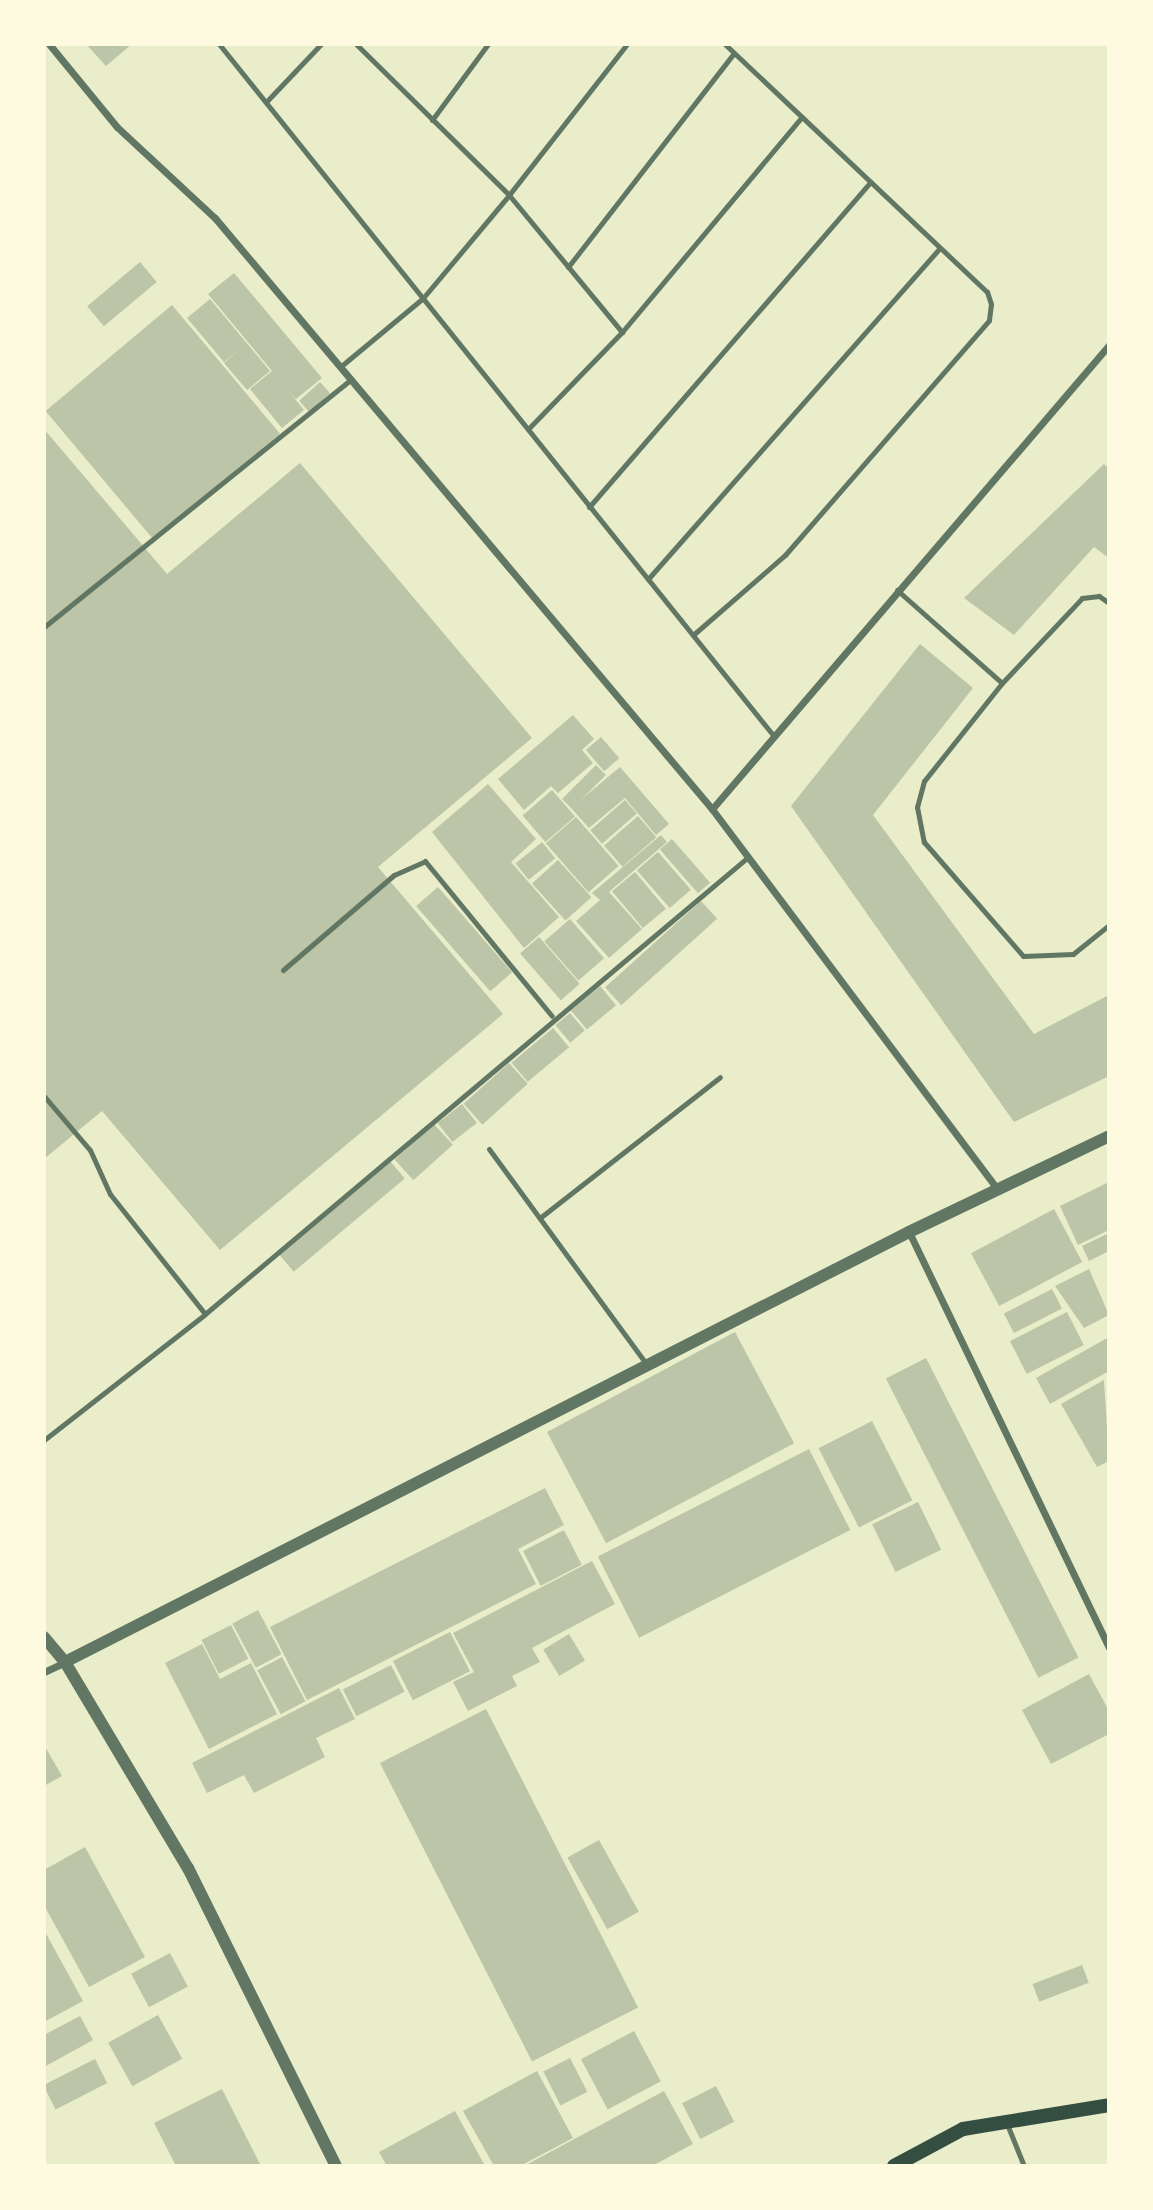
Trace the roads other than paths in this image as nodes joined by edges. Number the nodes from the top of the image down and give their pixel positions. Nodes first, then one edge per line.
1 (49, 44) edge
2 (219, 44) edge
3 (321, 44) edge
4 (356, 44) edge
5 (488, 44) edge
6 (627, 44) edge
7 (725, 44) edge
8 (734, 53) junction
9 (266, 102) junction
10 (802, 117) junction
11 (432, 120) junction
12 (871, 182) junction
13 (509, 195) junction
14 (940, 248) junction
15 (568, 267) junction
16 (423, 298) junction
17 (622, 332) junction
18 (1109, 345) edge
19 (340, 367) junction
20 (351, 379) junction
21 (528, 429) junction
22 (589, 507) junction
23 (648, 579) junction
24 (897, 590) junction
25 (1109, 603) edge
26 (44, 627) edge
27 (693, 635) junction
28 (1002, 683) junction
29 (773, 735) junction
30 (712, 809) junction
31 (748, 857) junction
32 (1109, 925) edge
33 (284, 970) dead end
34 (551, 1016) junction
35 (720, 1077) dead end
36 (44, 1096) edge
37 (1109, 1136) edge
38 (489, 1149) dead end
39 (997, 1189) junction
40 (541, 1217) junction
41 (908, 1232) junction
42 (205, 1314) junction
43 (647, 1365) junction
44 (44, 1440) edge
45 (44, 1637) edge
46 (1109, 1647) edge
47 (65, 1662) junction
48 (44, 1672) edge
49 (1109, 2105) edge
50 (1005, 2119) junction
51 (336, 2166) edge
52 (894, 2166) edge
53 (1024, 2166) edge

1 - 19 street
2 - 9 lane
3 - 9 lane
4 - 11 lane
5 - 11 lane
6 - 13 lane
7 - 8 lane
8 - 10 lane
8 - 15 lane
9 - 16 lane
10 - 12 lane
10 - 17 lane
11 - 13 lane
12 - 14 lane
12 - 22 lane
13 - 15 lane
13 - 16 lane
14 - 23 lane
14 - 27 lane
15 - 17 lane
16 - 19 lane
16 - 21 lane
17 - 21 lane
18 - 24 street
19 - 20 street
20 - 26 lane
20 - 30 street
21 - 22 lane
22 - 23 lane
23 - 27 lane
24 - 28 lane
24 - 29 street
25 - 28 lane
27 - 29 lane
28 - 32 lane
29 - 30 street
30 - 31 street
31 - 34 lane
31 - 39 street
33 - 34 lane
34 - 42 lane
35 - 40 lane
36 - 42 lane
37 - 39 street
38 - 40 lane
39 - 41 street
40 - 43 lane
41 - 43 street
41 - 46 street
42 - 44 lane
43 - 47 street
45 - 47 street
47 - 48 street
47 - 51 street
49 - 50 main road
50 - 52 main road
50 - 53 lane

